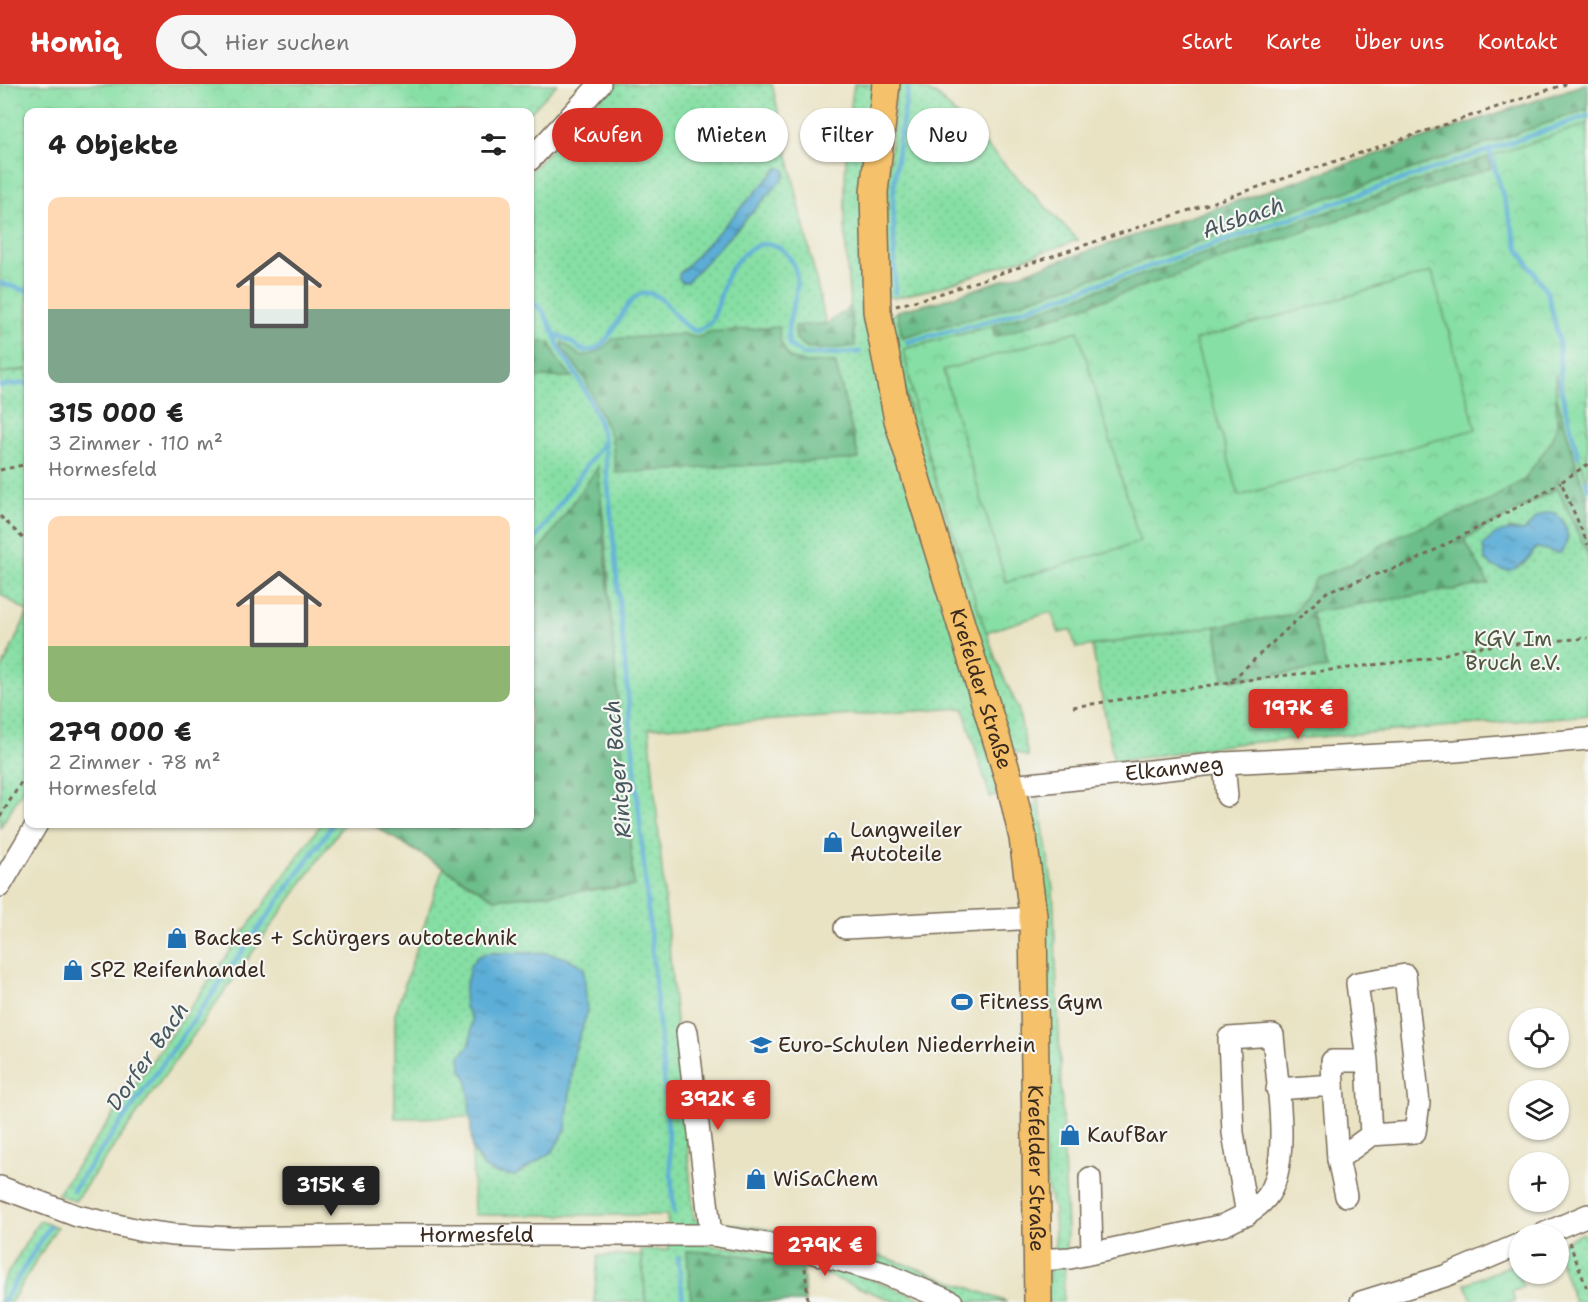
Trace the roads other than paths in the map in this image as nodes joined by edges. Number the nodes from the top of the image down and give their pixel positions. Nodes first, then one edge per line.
1 (600, 84) edge
2 (886, 84) edge
3 (534, 156) edge
4 (1588, 739) edge
5 (1224, 763) junction
6 (1011, 786) junction
7 (1227, 796) dead end
8 (36, 828) edge
9 (0, 886) edge
10 (1033, 915) junction
11 (844, 928) dead end
12 (687, 1032) dead end
13 (1367, 1061) junction
14 (1333, 1085) junction
15 (1277, 1089) junction
16 (1371, 1135) junction
17 (1338, 1160) junction
18 (1090, 1178) dead end
19 (0, 1187) edge
20 (1346, 1196) dead end
21 (1247, 1215) junction
22 (1588, 1215) edge
23 (1569, 1224) edge
24 (706, 1234) junction
25 (1509, 1249) edge
26 (1092, 1253) junction
27 (1037, 1260) junction
28 (952, 1302) edge
29 (1038, 1302) edge
30 (1361, 1302) edge

1 - 3 street
2 - 6 main road, Krefelder Straße
4 - 5 street, Elkanweg
5 - 6 street, Elkanweg
5 - 7 street
6 - 10 main road, Krefelder Straße
8 - 9 street
10 - 11 street
10 - 27 main road, Krefelder Straße
12 - 24 street
13 - 14 street
13 - 16 street
13 - 16 street
14 - 15 street
14 - 17 street
15 - 21 street
15 - 21 street
16 - 17 street
17 - 20 street
18 - 26 street
19 - 24 street, Hormesfeld
21 - 26 street
22 - 23 street
24 - 28 street, Hormesfeld
25 - 30 street
26 - 27 street
27 - 29 main road, Krefelder Straße

